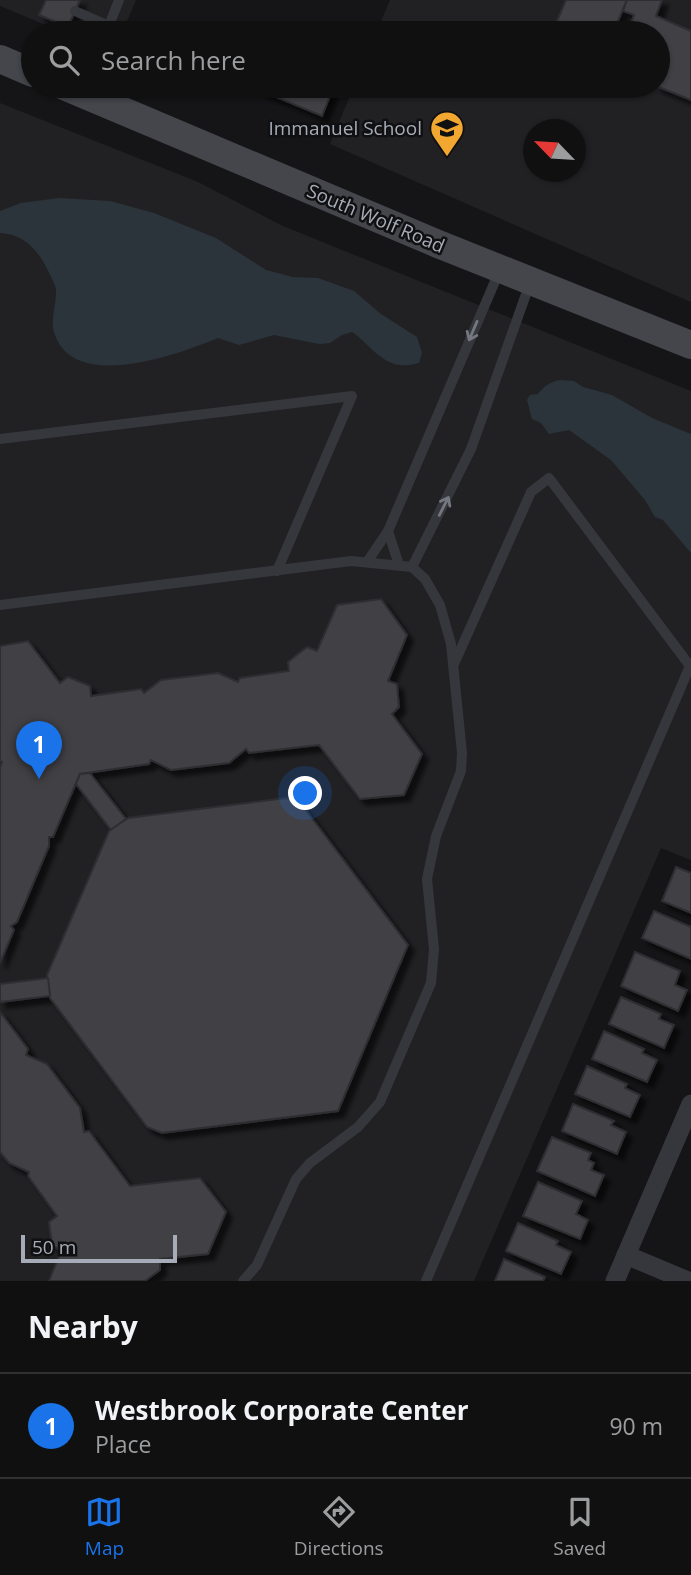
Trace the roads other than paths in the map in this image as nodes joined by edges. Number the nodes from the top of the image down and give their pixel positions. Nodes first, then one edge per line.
1 (119, 0) edge
2 (75, 11) dead end
3 (93, 21) edge
4 (110, 21) edge
5 (0, 59) edge
6 (21, 68) edge
7 (100, 98) edge
8 (500, 268) junction
9 (531, 281) junction
10 (691, 345) edge
11 (0, 439) edge
12 (388, 531) junction
13 (367, 562) junction
14 (398, 565) junction
15 (412, 567) junction
16 (277, 570) junction
17 (0, 605) edge
18 (453, 666) junction
19 (691, 1104) edge
20 (626, 1255) junction
21 (243, 1281) edge
22 (426, 1281) edge
23 (615, 1281) edge
24 (688, 1281) edge

1 - 4 lane
2 - 3 lane
5 - 6 main road
7 - 8 main road, South Wolf Road
8 - 9 main road, South Wolf Road
8 -> 12 lane
9 - 10 main road, South Wolf Road
15 -> 9 lane
11 - 16 lane
12 - 13 lane
12 - 14 lane
13 - 14 lane
13 - 16 lane
14 - 15 lane
15 - 18 lane
16 - 17 lane
18 - 21 lane
18 - 22 lane
19 - 20 street
20 - 23 street
20 - 24 street

